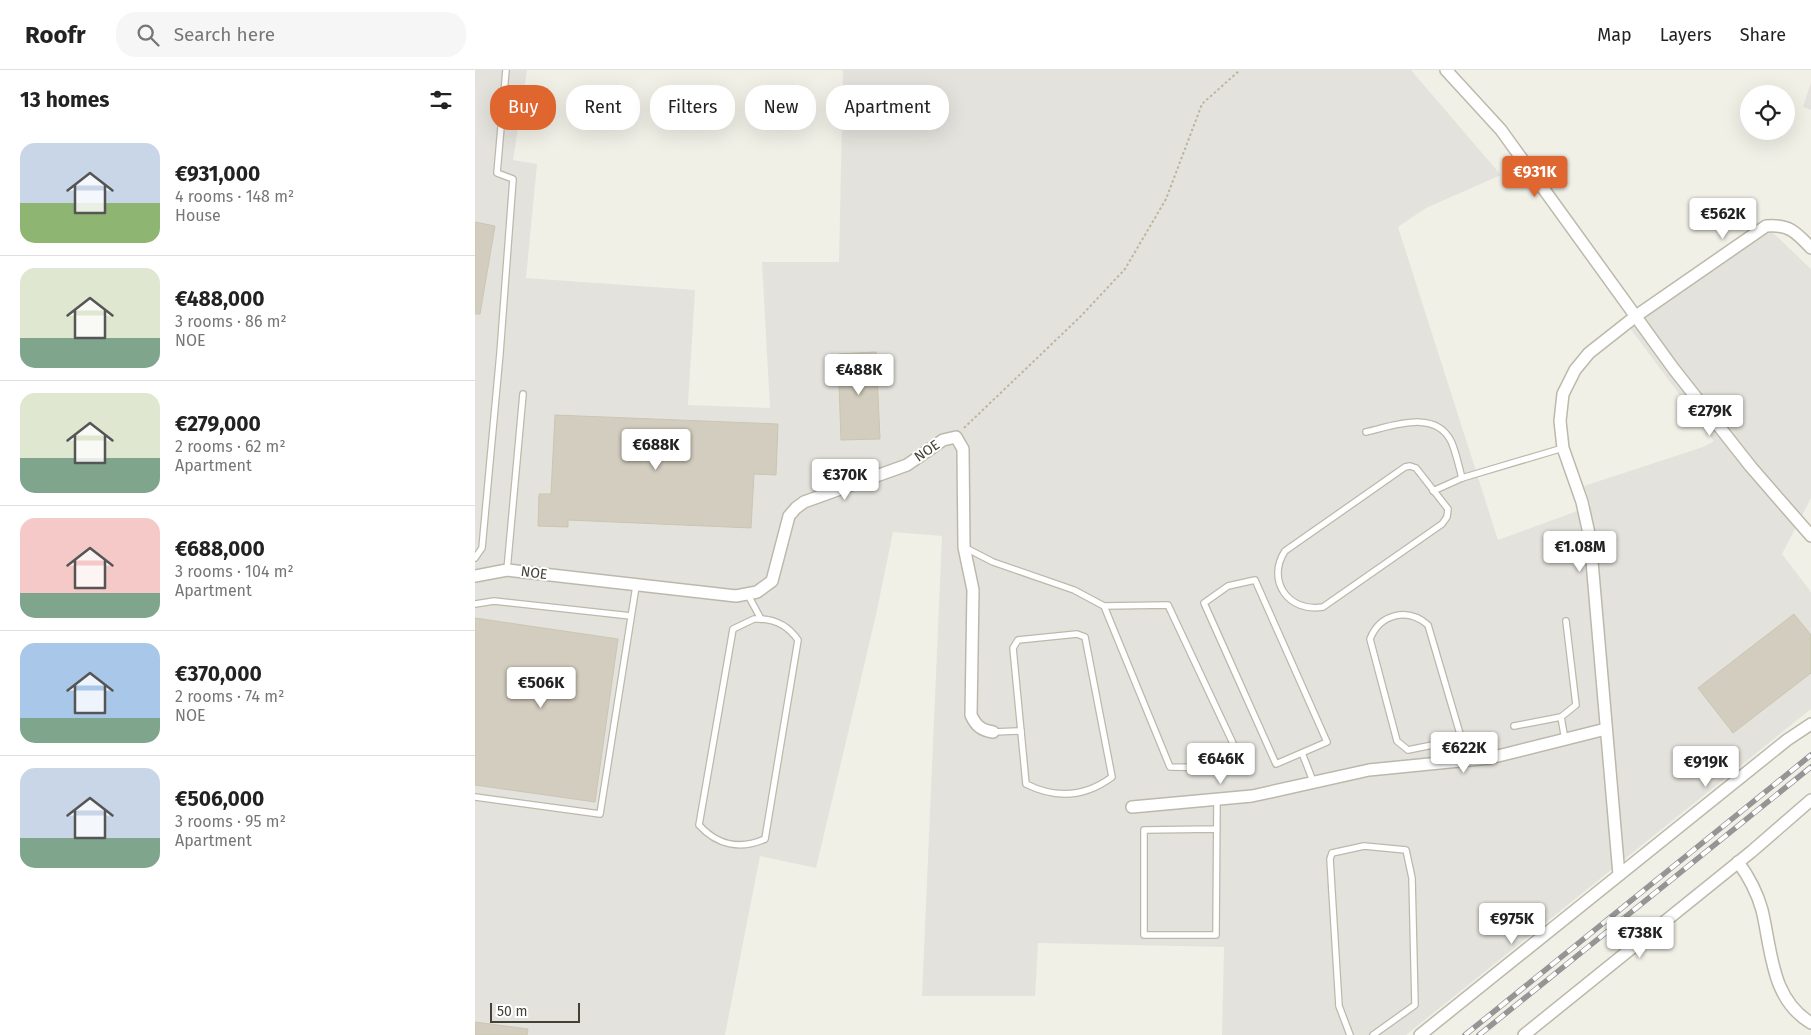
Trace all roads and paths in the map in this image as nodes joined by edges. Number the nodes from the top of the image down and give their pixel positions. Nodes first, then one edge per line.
1 (506, 70) edge
2 (1240, 70) edge
3 (1446, 70) edge
4 (1811, 248) edge
5 (1636, 316) junction
6 (523, 394) dead end
7 (1366, 432) dead end
8 (955, 437) junction
9 (1563, 448) junction
10 (1462, 478) junction
11 (1433, 491) junction
12 (1811, 536) edge
13 (964, 547) junction
14 (475, 558) edge
15 (507, 570) junction
16 (475, 576) edge
17 (636, 586) junction
18 (748, 595) junction
19 (475, 604) edge
20 (1104, 606) junction
21 (631, 616) junction
22 (761, 619) junction
23 (1566, 621) dead end
24 (1561, 717) junction
25 (1811, 724) edge
26 (1514, 726) dead end
27 (1606, 729) junction
28 (1021, 730) junction
29 (993, 732) joint
30 (1462, 738) junction
31 (1565, 740) junction
32 (1302, 753) junction
33 (1468, 761) junction
34 (1313, 781) junction
35 (475, 797) edge
36 (1217, 798) junction
37 (1811, 800) edge
38 (1132, 807) dead end
39 (1217, 830) junction
40 (1738, 862) junction
41 (1619, 875) junction
42 (1811, 1023) edge
43 (1350, 1035) edge
44 (1373, 1035) edge
45 (1421, 1035) edge
46 (1524, 1035) edge

1 - 14 lane
2 - 8 path
3 - 5 street
4 - 5 street
5 - 9 street
5 - 12 street
6 - 15 lane
7 - 10 lane
8 - 13 street, NOE
8 - 18 street, NOE
9 - 10 lane
9 - 27 street
10 - 11 lane
11 - 11 lane
13 - 20 lane
13 - 29 street, NOE
15 - 16 street, NOE
15 - 17 street, NOE
17 - 18 street, NOE
17 - 21 lane
18 - 22 lane
19 - 21 lane
20 - 20 lane
21 - 35 lane
22 - 22 lane
23 - 24 lane
24 - 26 lane
24 - 31 lane
25 - 41 street
27 - 31 street
27 - 41 street
28 - 28 lane
28 - 29 lane
30 - 30 lane
30 - 33 lane
31 - 33 street
32 - 32 lane
32 - 34 lane
33 - 34 street
34 - 36 street
36 - 38 street
36 - 39 lane
37 - 40 street
39 - 39 lane
40 - 42 street
40 - 46 street
41 - 45 street
43 - 44 lane

